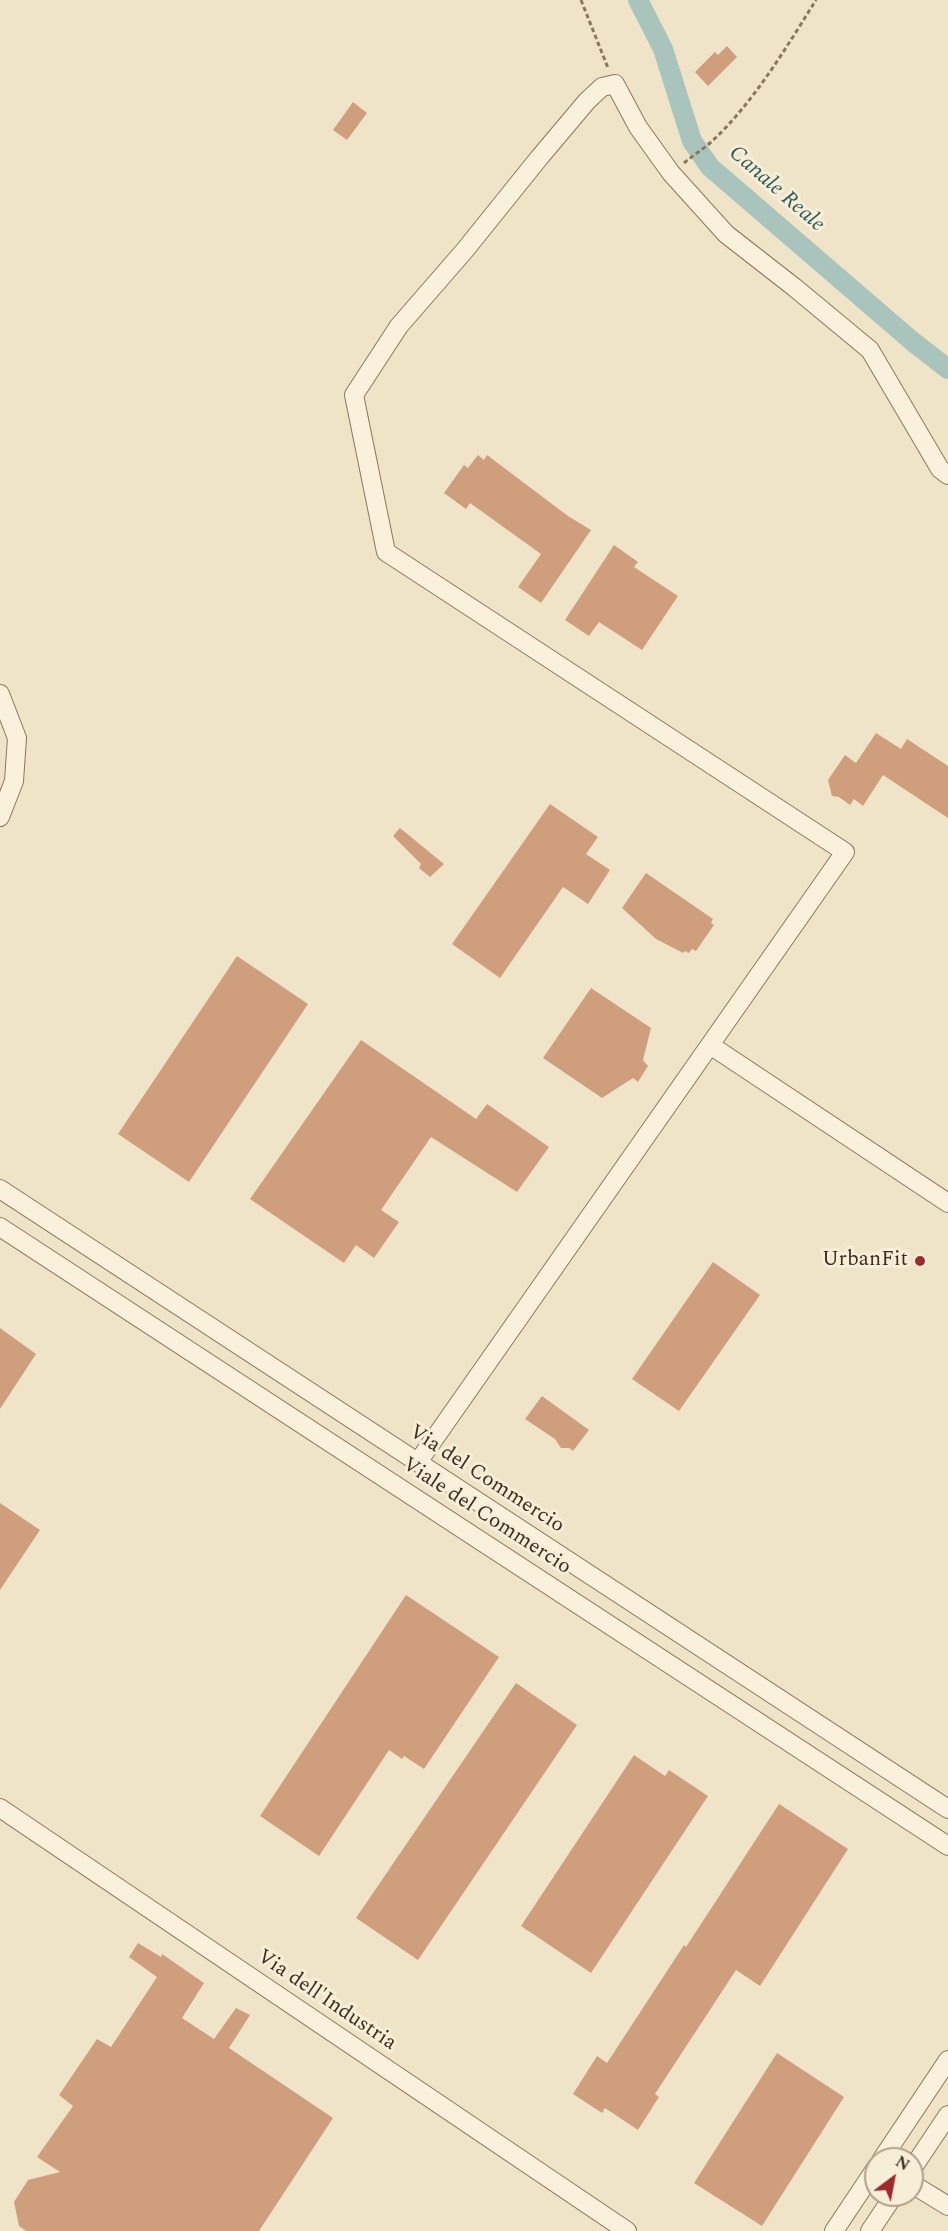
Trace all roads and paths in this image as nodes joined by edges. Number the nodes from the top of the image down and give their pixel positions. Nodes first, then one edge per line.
1 (581, 0) edge
2 (816, 0) edge
3 (615, 84) junction
4 (683, 163) dead end
5 (948, 476) edge
6 (0, 694) edge
7 (0, 817) edge
8 (710, 1045) junction
9 (0, 1189) edge
10 (948, 1203) edge
11 (0, 1227) edge
12 (418, 1462) junction
13 (0, 1808) edge
14 (948, 1809) edge
15 (948, 1846) edge
16 (948, 2060) edge
17 (948, 2115) edge
18 (890, 2147) edge
19 (924, 2151) edge
20 (864, 2186) edge
21 (924, 2191) edge
22 (948, 2206) edge
23 (886, 2207) edge
24 (627, 2231) edge
25 (834, 2231) edge
26 (870, 2231) edge

1 - 3 path
2 - 4 path
3 - 5 street
3 - 8 street
6 - 7 street
8 - 10 street
8 - 12 street
9 - 12 street, Via del Commercio
11 - 15 street, Viale del Commercio
12 - 14 street, Via del Commercio
13 - 24 street, Via dell'Industria
16 - 18 street
17 - 19 street
20 - 25 street
21 - 22 street
23 - 26 street

